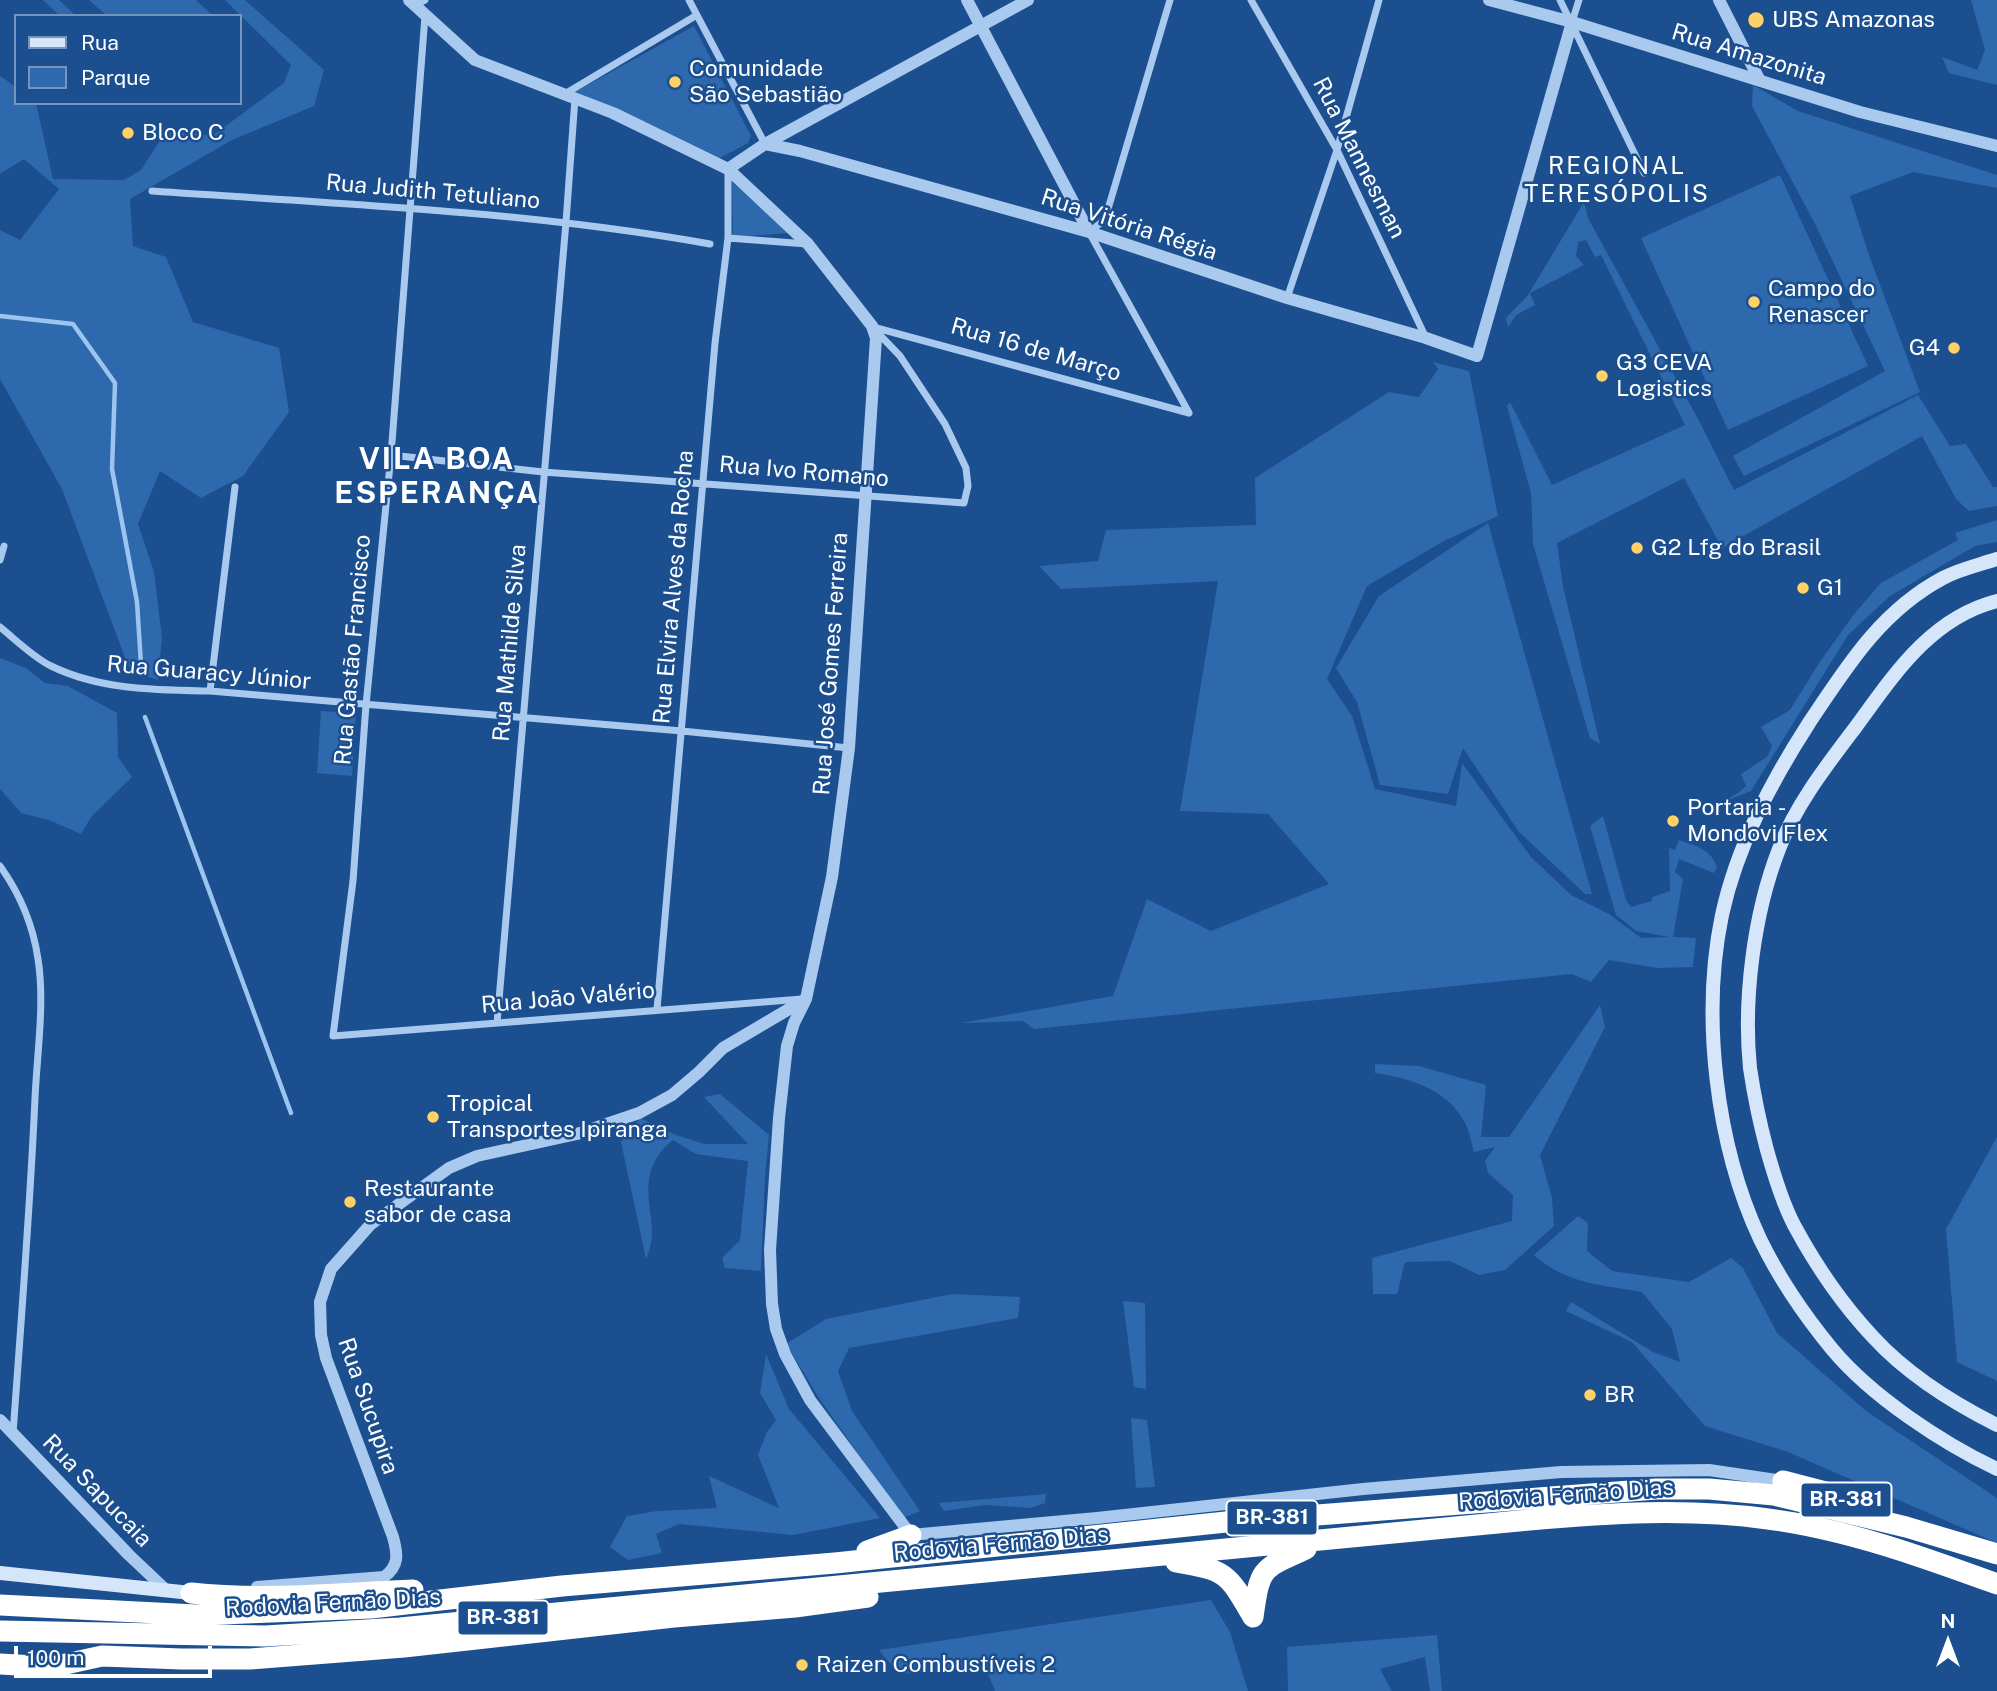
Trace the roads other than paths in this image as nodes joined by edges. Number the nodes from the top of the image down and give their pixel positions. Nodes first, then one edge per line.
1 (689, 0) edge
2 (967, 0) edge
3 (1028, 0) edge
4 (1170, 0) edge
5 (1251, 0) edge
6 (1379, 0) edge
7 (1489, 0) edge
8 (1560, 0) edge
9 (1579, 0) edge
10 (1719, 0) edge
11 (416, 2) edge
12 (697, 15) junction
13 (425, 16) junction
14 (1572, 22) junction
15 (981, 26) junction
16 (1759, 79) junction
17 (569, 96) junction
18 (765, 144) junction
19 (1997, 146) edge
20 (1336, 150) junction
21 (728, 169) junction
22 (1644, 173) dead end
23 (152, 191) dead end
24 (409, 209) junction
25 (566, 222) junction
26 (1089, 232) junction
27 (727, 239) junction
28 (710, 244) dead end
29 (808, 244) junction
30 (1287, 298) junction
31 (872, 326) junction
32 (1426, 338) junction
33 (391, 455) junction
34 (544, 472) junction
35 (702, 482) junction
36 (235, 487) dead end
37 (864, 497) junction
38 (4, 546) dead end
39 (1997, 559) edge
40 (0, 560) edge
41 (1997, 601) edge
42 (0, 627) edge
43 (209, 691) junction
44 (366, 705) junction
45 (523, 718) junction
46 (682, 731) junction
47 (849, 748) junction
48 (0, 866) edge
49 (806, 999) junction
50 (657, 1009) junction
51 (497, 1024) junction
52 (333, 1036) joint
53 (0, 1420) edge
54 (1997, 1426) edge
55 (13, 1434) junction
56 (1997, 1469) edge
57 (1783, 1480) joint
58 (1906, 1527) junction
59 (911, 1535) junction
60 (1324, 1541) junction
61 (1997, 1554) edge
62 (1149, 1557) junction
63 (835, 1563) junction
64 (0, 1573) edge
65 (958, 1574) junction
66 (1997, 1584) edge
67 (562, 1586) junction
68 (166, 1590) junction
69 (191, 1593) junction
70 (0, 1605) edge
71 (0, 1632) edge
72 (0, 1664) edge

1 - 12 street
2 - 15 street
3 - 15 street
4 - 26 street
5 - 20 street, Rua Mannesman
6 - 20 street
7 - 14 street, Rua Amazonita
8 - 14 street
9 - 14 street
10 - 16 street
11 - 13 street
12 - 17 street
12 - 18 street
13 - 17 street
13 - 24 street, Rua Gastão Francisco
14 - 16 street, Rua Amazonita
14 - 22 street
14 - 32 street, Rua Vitória Régia
15 - 18 street
15 - 26 street
16 - 19 street, Rua Amazonita
17 - 21 street
17 - 25 street, Rua Mathilde Silva
18 - 21 street
18 - 26 street, Rua Vitória Régia
20 - 30 street
20 - 32 street, Rua Mannesman
21 - 27 street, Rua Elvira Alves da Rocha
21 - 29 street
23 - 24 street, Rua Judith Tetuliano
24 - 25 street, Rua Judith Tetuliano
24 - 33 street, Rua Gastão Francisco
25 - 28 street, Rua Judith Tetuliano
25 - 34 street, Rua Mathilde Silva
26 - 30 street, Rua Vitória Régia
26 - 31 street, Rua 16 de Março
27 - 29 street
27 - 35 street, Rua Elvira Alves da Rocha
29 - 31 street
30 - 32 street, Rua Vitória Régia
31 - 37 street, Rua José Gomes Ferreira
31 - 37 street, Rua Ivo Romano
33 - 34 street, Rua Ivo Romano
33 - 44 street, Rua Gastão Francisco
34 - 35 street, Rua Ivo Romano
34 - 45 street, Rua Mathilde Silva
35 - 37 street, Rua Ivo Romano
35 - 46 street, Rua Elvira Alves da Rocha
36 - 43 street
37 - 47 street, Rua José Gomes Ferreira
38 - 40 street
39 - 56 main road
41 - 54 main road
42 - 43 street, Rua Guaracy Júnior
43 - 44 street, Rua Guaracy Júnior
44 - 45 street, Rua Guaracy Júnior
44 - 52 street, Rua Gastão Francisco
45 - 46 street, Rua Guaracy Júnior
45 - 51 street, Rua Mathilde Silva
46 - 47 street, Rua Guaracy Júnior
46 - 50 street, Rua Elvira Alves da Rocha
47 - 49 street, Rua José Gomes Ferreira
48 - 55 street
49 - 50 street, Rua João Valério
49 - 59 street, Rua José Gomes Ferreira
49 - 69 street, Rua Sucupira
50 - 51 street, Rua João Valério
51 - 52 street, Rua João Valério
53 - 55 street, Rua Sapucaia
55 - 68 street, Rua Sapucaia
57 - 58 highway, BR-381
57 - 59 street, Rodovia Fernão Dias / BR-381
58 - 61 highway, Rodovia Fernão Dias / BR-381
58 - 63 highway, Rodovia Fernão Dias / BR-381
59 - 63 highway
60 - 62 highway, Rodovia Fernão Dias / BR-381
60 - 62 highway, BR-381
60 - 66 highway, Rodovia Fernão Dias / BR-381
62 - 65 highway, Rodovia Fernão Dias / BR-381
63 - 67 highway, Rodovia Fernão Dias / BR-381
64 - 68 main road, BR-381
65 - 71 highway, Rodovia Fernão Dias / BR-381
65 - 72 highway, BR-381
67 - 69 highway, BR-381
67 - 70 highway, Rodovia Fernão Dias / BR-381
68 - 69 main road, BR-381

